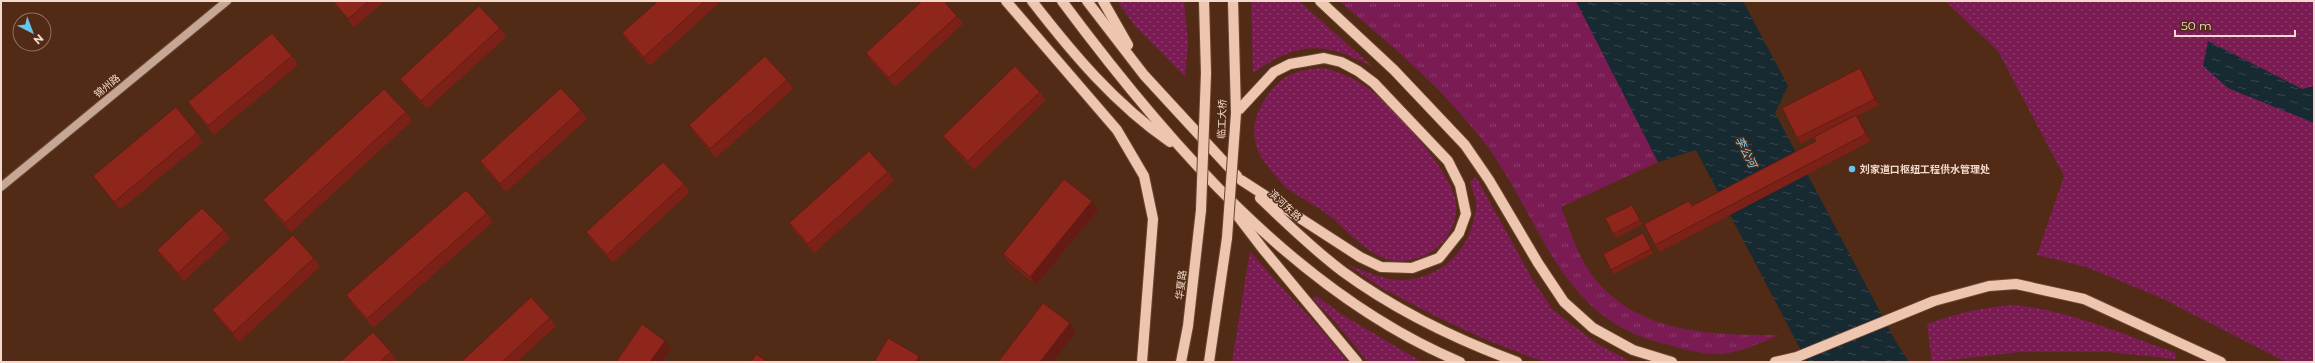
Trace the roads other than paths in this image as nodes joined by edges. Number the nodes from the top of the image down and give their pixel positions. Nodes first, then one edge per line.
1 (227, 1) edge
2 (1006, 1) edge
3 (1032, 1) edge
4 (1062, 1) edge
5 (1087, 1) edge
6 (1103, 1) edge
7 (1204, 1) edge
8 (1233, 1) edge
9 (1320, 1) edge
10 (1144, 75) junction
11 (1236, 113) junction
12 (1182, 151) junction
13 (1241, 180) junction
14 (1212, 182) junction
15 (1, 187) edge
16 (1202, 210) joint
17 (1142, 362) edge
18 (1181, 362) edge
19 (1209, 362) edge
20 (1357, 362) edge
21 (1460, 362) edge
22 (1517, 362) edge
23 (1672, 362) edge
24 (1775, 362) edge
25 (2221, 362) edge

1 - 15 street, 锦州路
2 - 17 main road
3 - 12 main road
4 - 12 main road
5 - 10 main road, 滨河东路
6 - 10 main road
7 - 16 main road, 临工大桥, bridge
8 - 11 main road, 临工大桥
9 - 23 main road
10 - 13 main road, 滨河东路
11 - 13 main road
11 - 19 main road, 临工大桥, bridge
12 - 14 main road
13 - 22 main road, 滨河东路
14 - 20 main road
14 - 21 main road
16 - 18 main road, 华夏路
24 - 25 main road

